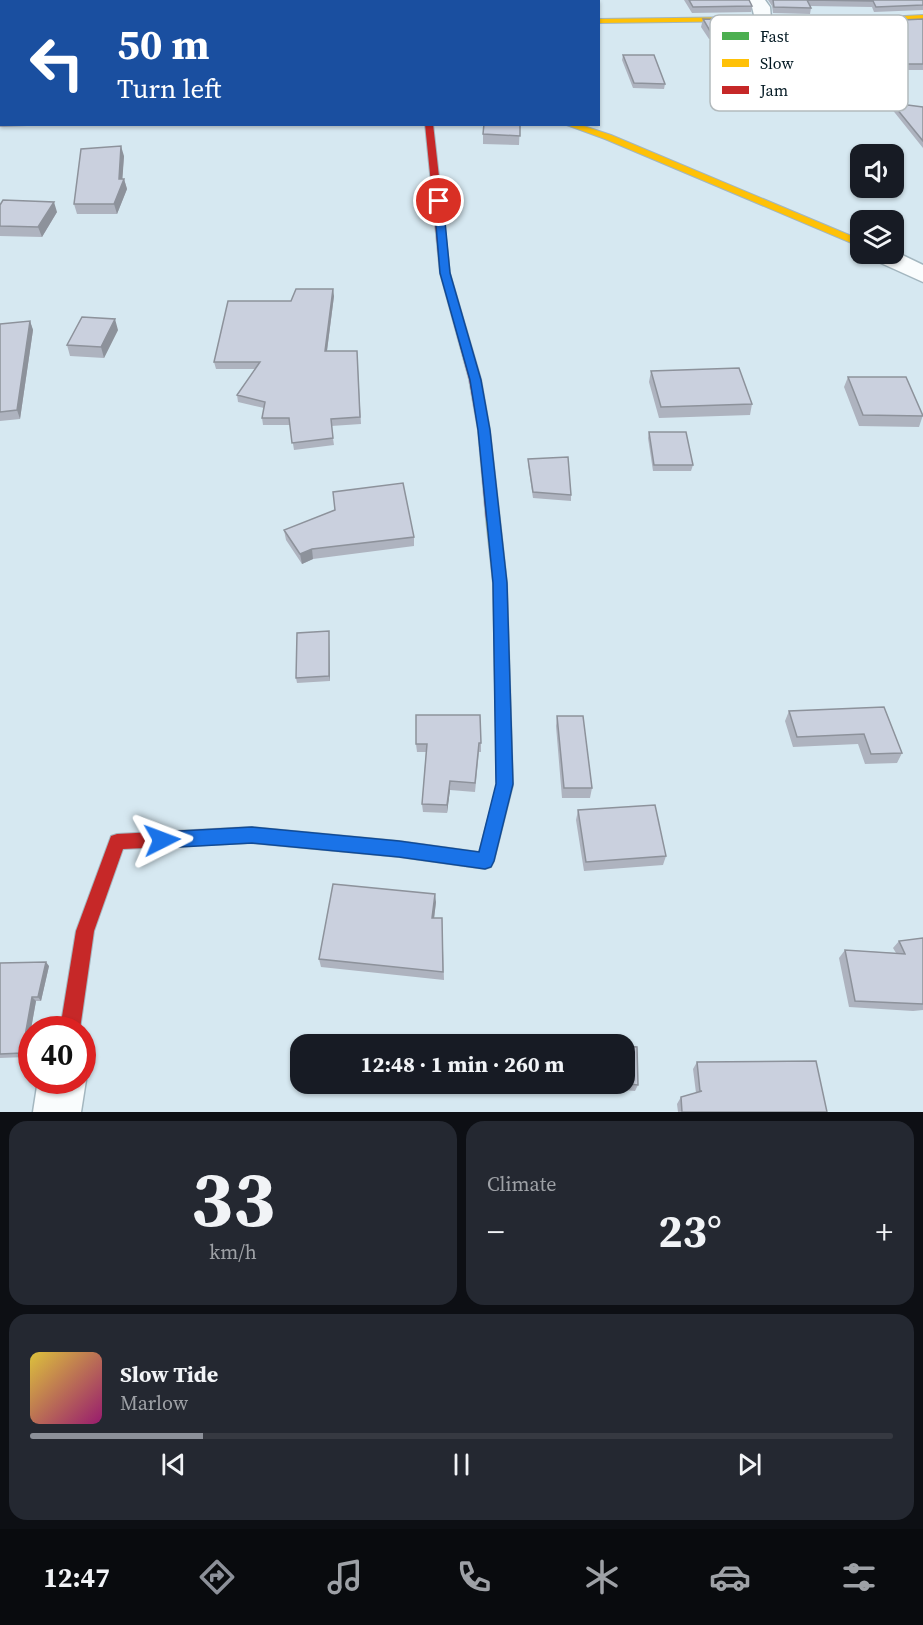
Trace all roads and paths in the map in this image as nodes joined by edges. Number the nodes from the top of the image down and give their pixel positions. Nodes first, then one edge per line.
1 (756, 0) edge
2 (762, 15) edge
3 (923, 17) edge
4 (908, 18) edge
5 (710, 20) edge
6 (600, 21) edge
7 (429, 126) edge
8 (574, 126) edge
9 (850, 239) edge
10 (900, 264) edge
11 (923, 275) edge
12 (72, 1016) edge
13 (60, 1094) edge
14 (57, 1112) edge

1 - 2 street
3 - 4 street
5 - 6 street
7 - 12 street
8 - 9 street
10 - 11 street
13 - 14 street

